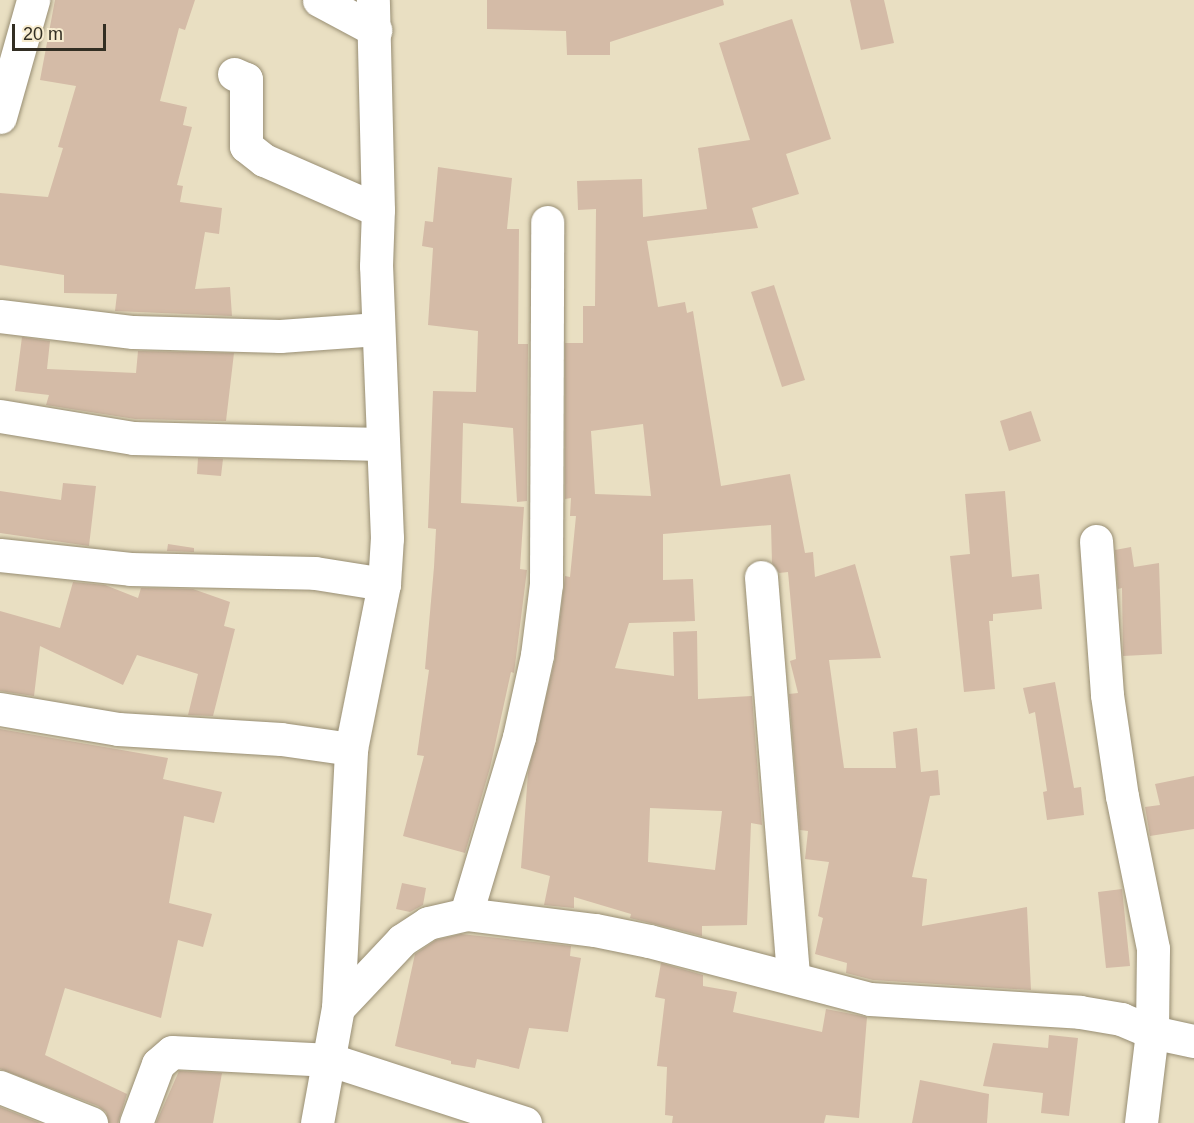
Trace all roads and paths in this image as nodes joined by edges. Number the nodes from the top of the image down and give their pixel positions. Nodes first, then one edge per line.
1 (33, 0) edge
2 (319, 0) edge
3 (374, 15) edge
4 (234, 74) dead end
5 (0, 117) edge
6 (378, 210) junction
7 (548, 222) dead end
8 (0, 316) edge
9 (378, 329) junction
10 (0, 416) edge
11 (381, 444) junction
12 (1096, 541) dead end
13 (0, 555) edge
14 (761, 577) dead end
15 (384, 584) junction
16 (0, 709) edge
17 (351, 749) junction
18 (466, 914) junction
19 (793, 977) junction
20 (338, 1008) junction
21 (1152, 1032) junction
22 (1194, 1041) edge
23 (331, 1060) junction
24 (0, 1087) edge
25 (91, 1123) edge
26 (136, 1123) edge
27 (317, 1123) edge
28 (525, 1123) edge
29 (1141, 1123) edge

1 - 5 street
2 - 3 street
3 - 6 street
4 - 6 street
6 - 9 street
7 - 18 street
8 - 9 street
9 - 11 street
10 - 11 street
11 - 15 street
12 - 21 street
13 - 15 street
14 - 19 street
15 - 17 street
16 - 17 street
17 - 20 street
18 - 19 street
18 - 20 street
19 - 21 street
20 - 23 street
21 - 22 street
21 - 29 street
23 - 26 street
23 - 27 street
23 - 28 street
24 - 25 street

